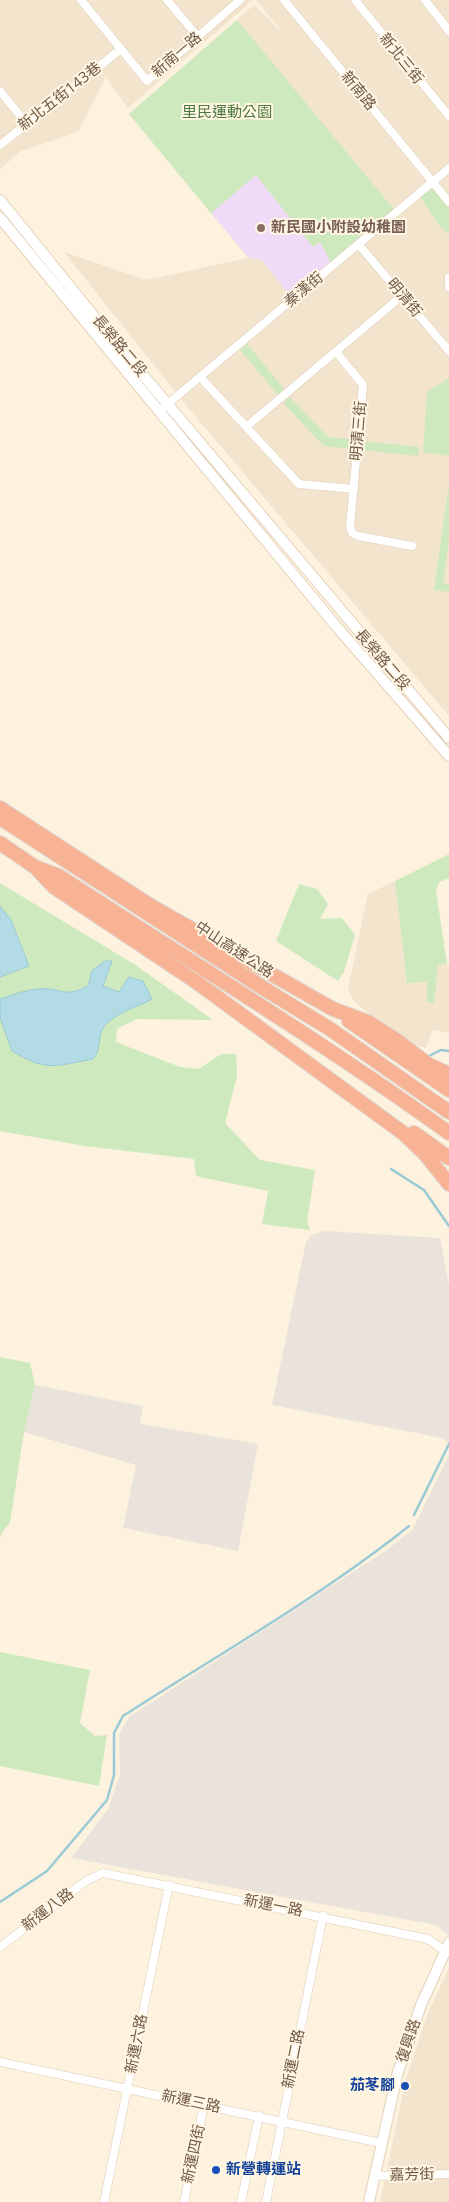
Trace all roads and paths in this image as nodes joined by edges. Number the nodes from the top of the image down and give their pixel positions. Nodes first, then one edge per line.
1 (81, 0) edge
2 (167, 0) edge
3 (240, 0) edge
4 (284, 0) edge
5 (355, 0) edge
6 (425, 0) edge
7 (449, 31) edge
8 (198, 37) junction
9 (121, 49) junction
10 (0, 92) edge
11 (449, 116) edge
12 (26, 123) junction
13 (0, 145) edge
14 (449, 168) edge
15 (433, 182) junction
16 (0, 200) edge
17 (449, 202) edge
18 (0, 218) edge
19 (359, 245) junction
20 (449, 277) edge
21 (449, 287) edge
22 (403, 295) junction
23 (449, 351) edge
24 (336, 352) junction
25 (200, 377) junction
26 (168, 404) junction
27 (159, 412) junction
28 (246, 427) junction
29 (354, 489) junction
30 (240, 491) junction
31 (230, 498) junction
32 (412, 546) dead end
33 (324, 590) junction
34 (315, 600) junction
35 (441, 729) junction
36 (432, 736) junction
37 (449, 738) edge
38 (449, 756) edge
39 (0, 808) edge
40 (0, 818) edge
41 (0, 843) edge
42 (35, 867) junction
43 (334, 1009) junction
44 (449, 1074) edge
45 (332, 1079) junction
46 (449, 1090) edge
47 (449, 1112) edge
48 (449, 1133) edge
49 (449, 1158) edge
50 (449, 1184) edge
51 (97, 1874) joint
52 (169, 1885) junction
53 (323, 1916) junction
54 (0, 1947) edge
55 (448, 1949) edge
56 (0, 2062) edge
57 (128, 2089) junction
58 (204, 2105) junction
59 (259, 2116) junction
60 (282, 2121) junction
61 (381, 2142) junction
62 (449, 2174) edge
63 (374, 2176) junction
64 (104, 2202) edge
65 (184, 2202) edge
66 (242, 2202) edge
67 (266, 2202) edge
68 (369, 2202) edge

1 - 9 street, 新南一路
2 - 8 street
3 - 8 street, 新南一路
4 - 15 street, 新南路
5 - 11 street, 新北三街
6 - 7 street
8 - 9 street, 新南一路
9 - 12 street, 新北五街143巷
10 - 12 street
12 - 13 street, 新北五街143巷
14 - 15 street, 秦漢街
15 - 17 street, 新南路
15 - 19 street, 秦漢街
16 - 26 main road, 長榮路二段
18 - 27 main road, 長榮路二段
19 - 22 street, 明清街
19 - 25 street, 秦漢街
20 - 21 street
22 - 23 street, 明清街
22 - 24 street
24 - 28 street
24 - 29 street, 明清三街
25 - 26 street, 秦漢街
25 - 28 street
26 - 27 street, 秦漢街
26 - 30 main road, 長榮路二段
27 - 31 main road, 長榮路二段
28 - 29 street
29 - 32 street, 明清三街
30 - 31 main road
30 - 33 main road, 長榮路二段
31 - 34 main road, 長榮路二段
33 - 34 main road
33 - 35 main road, 長榮路二段
34 - 36 main road, 長榮路二段
35 - 36 main road
35 - 37 main road, 長榮路二段
36 - 38 main road, 長榮路二段
39 - 43 highway
40 - 47 highway, 中山高速公路
41 - 42 highway
42 - 45 highway
42 - 48 highway
43 - 44 highway
43 - 46 highway
45 - 49 highway
45 - 50 highway
51 - 52 street, 新運一路
51 - 54 street, 新運八路
52 - 53 street, 新運一路
52 - 57 street, 新運六路
53 - 55 street, 新運一路
53 - 60 street, 新運二路
55 - 61 main road, 復興路
56 - 57 street, 新運三路
57 - 58 street, 新運三路
57 - 64 street, 新運六路
58 - 59 street, 新運三路
58 - 65 street, 新運四街
59 - 60 street, 新運三路
59 - 66 street
60 - 61 street, 新運三路
60 - 67 street, 新運二路
61 - 63 main road, 復興路
62 - 63 street, 嘉芳街
63 - 68 main road, 復興路

